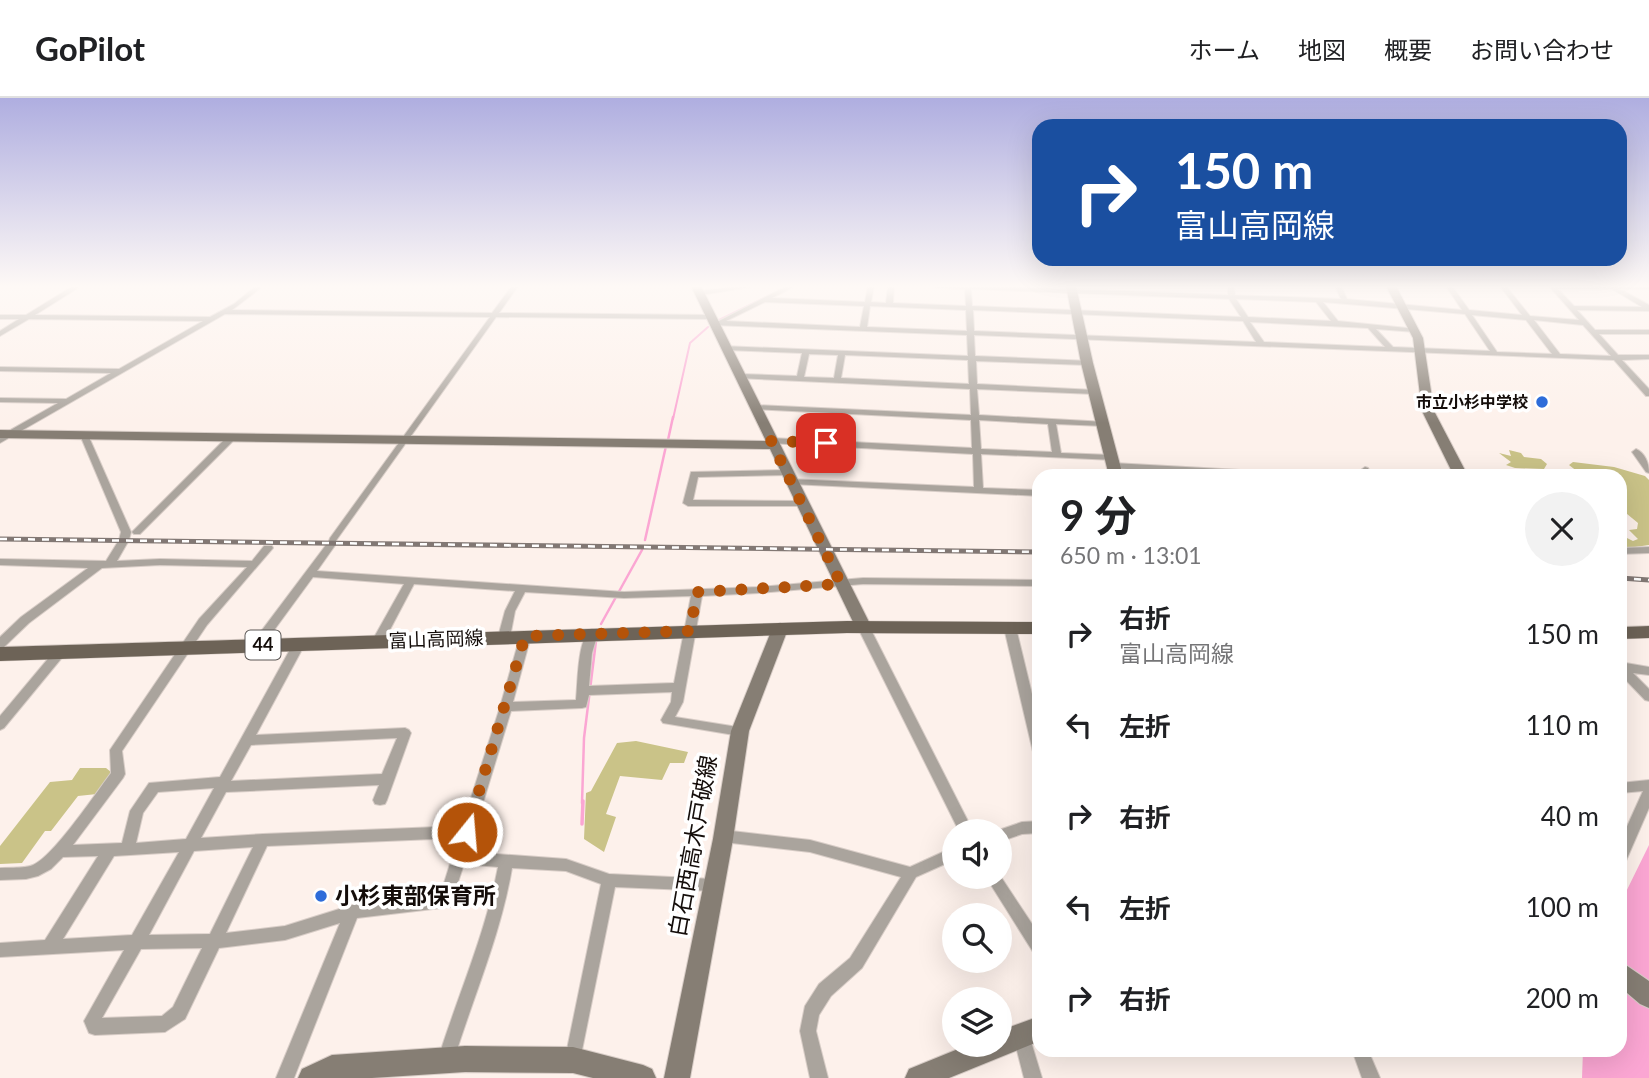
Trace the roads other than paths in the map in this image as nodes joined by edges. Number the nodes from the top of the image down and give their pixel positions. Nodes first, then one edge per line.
1 (190, 332) edge
2 (482, 332) edge
3 (719, 332) edge
4 (964, 332) edge
5 (971, 332) junction
6 (1029, 332) edge
7 (1080, 332) edge
8 (1253, 332) edge
9 (1375, 332) edge
10 (1415, 332) edge
11 (1480, 332) edge
12 (1539, 332) edge
13 (1594, 332) joint
14 (1649, 332) edge
15 (1030, 335) junction
16 (1081, 337) junction
17 (1261, 344) junction
18 (726, 348) junction
19 (1390, 349) junction
20 (806, 351) junction
21 (1420, 351) junction
22 (842, 352) junction
23 (1495, 354) junction
24 (1558, 356) junction
25 (1649, 357) edge
26 (973, 358) junction
27 (1618, 358) junction
28 (1087, 363) junction
29 (0, 369) edge
30 (121, 371) junction
31 (740, 376) junction
32 (800, 378) junction
33 (837, 380) junction
34 (1645, 385) edge
35 (974, 386) junction
36 (1094, 392) junction
37 (1649, 394) edge
38 (0, 400) edge
39 (68, 401) junction
40 (755, 407) junction
41 (976, 418) junction
42 (1052, 422) junction
43 (1103, 424) junction
44 (84, 435) junction
45 (3, 436) edge
46 (232, 437) junction
47 (406, 440) junction
48 (772, 443) junction
49 (977, 451) junction
50 (1649, 454) edge
51 (1057, 455) junction
52 (1114, 467) edge
53 (1144, 469) edge
54 (1457, 469) edge
55 (1649, 470) edge
56 (789, 477) junction
57 (979, 490) junction
58 (1032, 493) edge
59 (803, 504) junction
60 (137, 533) dead end
61 (268, 548) dead end
62 (1649, 550) edge
63 (1627, 551) edge
64 (6, 562) edge
65 (105, 563) junction
66 (255, 564) junction
67 (0, 572) edge
68 (310, 574) junction
69 (411, 580) junction
70 (1032, 583) edge
71 (841, 584) junction
72 (522, 587) junction
73 (697, 592) junction
74 (863, 626) junction
75 (1010, 628) junction
76 (1032, 628) edge
77 (780, 629) junction
78 (690, 631) junction
79 (1649, 632) edge
80 (1627, 633) edge
81 (592, 634) junction
82 (525, 636) junction
83 (504, 637) junction
84 (378, 641) junction
85 (299, 643) junction
86 (0, 645) edge
87 (257, 645) junction
88 (185, 648) junction
89 (61, 651) junction
90 (0, 654) edge
91 (1627, 667) edge
92 (1649, 671) edge
93 (1627, 673) edge
94 (679, 687) junction
95 (583, 691) junction
96 (1649, 697) edge
97 (506, 707) junction
98 (1032, 722) edge
99 (0, 725) edge
100 (740, 731) junction
101 (246, 740) junction
102 (387, 779) junction
103 (222, 784) junction
104 (1649, 785) edge
105 (1627, 787) edge
106 (1649, 793) edge
107 (380, 800) dead end
108 (960, 819) edge
109 (1032, 827) edge
110 (1012, 831) edge
111 (467, 832) junction
112 (723, 836) junction
113 (263, 840) junction
114 (1627, 843) edge
115 (188, 845) junction
116 (110, 850) junction
117 (127, 850) junction
118 (60, 851) junction
119 (460, 859) junction
120 (942, 859) edge
121 (506, 862) junction
122 (911, 873) junction
123 (0, 874) edge
124 (609, 880) junction
125 (713, 886) junction
126 (1001, 889) edge
127 (352, 912) junction
128 (1032, 938) edge
129 (215, 941) junction
130 (137, 942) junction
131 (49, 947) junction
132 (0, 950) edge
133 (1627, 978) edge
134 (1649, 996) edge
135 (1014, 1038) edge
136 (1363, 1057) edge
137 (446, 1059) junction
138 (573, 1060) junction
139 (511, 1069) edge
140 (285, 1078) edge
141 (311, 1078) edge
142 (643, 1078) edge
143 (677, 1078) edge
144 (820, 1078) edge
145 (918, 1078) edge
146 (1032, 1078) edge
147 (1371, 1078) edge

1 - 30 street
2 - 47 street
3 - 18 street
4 - 5 street
5 - 15 street
5 - 26 street
6 - 15 street
7 - 16 street
8 - 17 street
9 - 19 street
10 - 21 street
11 - 23 street
12 - 24 street
13 - 14 street
13 - 27 street
15 - 16 street
16 - 17 street
16 - 28 street
17 - 19 street
18 - 20 street
18 - 31 street
19 - 21 street
20 - 22 street
20 - 32 street
21 - 23 street
21 - 54 street
22 - 26 street
22 - 33 street
23 - 24 street
24 - 27 street
25 - 27 street
26 - 28 street
26 - 35 street
27 - 34 street
28 - 36 street
29 - 30 street
30 - 39 street
31 - 32 street
31 - 40 street
32 - 33 street
33 - 35 street
34 - 37 street
35 - 36 street
35 - 41 street
36 - 43 street
38 - 39 street
39 - 45 street
40 - 41 street
40 - 48 street
41 - 42 street
41 - 49 street
42 - 43 street
42 - 51 street
43 - 52 street
44 - 45 street
44 - 46 street
44 - 65 street
46 - 47 street
46 - 60 street
47 - 48 street
47 - 68 street
48 - 49 street
48 - 56 street
49 - 51 street
49 - 57 street
50 - 55 street
51 - 52 street
52 - 53 street
56 - 57 street
56 - 59 street
56 - 59 street
57 - 58 street
59 - 71 street
61 - 66 street
62 - 63 street
64 - 65 street
64 - 67 street
65 - 66 street
65 - 86 street
66 - 88 street
68 - 69 street
68 - 87 street
69 - 72 street
69 - 84 street
70 - 71 street
71 - 73 street
71 - 74 street
72 - 73 street
72 - 83 street
73 - 78 street
74 - 75 main road, 富山高岡線 / 44
74 - 77 main road, 富山高岡線 / 44
74 - 108 street
75 - 76 main road, 富山高岡線 / 44
75 - 98 street
77 - 78 main road, 富山高岡線 / 44
77 - 100 street, 白石西高木戸破線
78 - 81 main road, 富山高岡線 / 44
78 - 94 street
79 - 80 main road
81 - 82 main road, 富山高岡線 / 44
81 - 95 street
82 - 83 main road, 富山高岡線 / 44
82 - 97 street
83 - 84 main road, 富山高岡線 / 44
84 - 85 main road, 富山高岡線 / 44
85 - 87 main road, 富山高岡線 / 44
85 - 101 street
87 - 88 main road, 富山高岡線 / 44
88 - 89 main road, 富山高岡線 / 44
88 - 118 street
89 - 90 main road, 富山高岡線 / 44
89 - 99 street
91 - 92 street
93 - 96 street
94 - 95 street
94 - 100 street
95 - 97 street
97 - 111 street
100 - 112 street, 白石西高木戸破線
101 - 102 street
101 - 103 street
102 - 103 street
102 - 107 street
103 - 115 street
103 - 117 street
104 - 105 street
106 - 114 street
109 - 110 street
111 - 113 street
111 - 119 street
112 - 122 street
112 - 125 street, 白石西高木戸破線
113 - 115 street
113 - 129 street
115 - 117 street
115 - 130 street
116 - 117 street
116 - 118 street
116 - 131 street
118 - 123 street
119 - 121 street
119 - 127 street
120 - 122 street
121 - 124 street
121 - 137 street
122 - 144 street
124 - 125 street
124 - 138 street
125 - 143 street, 白石西高木戸破線
126 - 128 street
127 - 129 street
127 - 140 street
129 - 130 street
129 - 130 street
130 - 131 street
131 - 132 street
133 - 134 street
135 - 145 street
135 - 146 street
136 - 147 street
137 - 139 street
137 - 141 street
138 - 139 street
138 - 142 street

